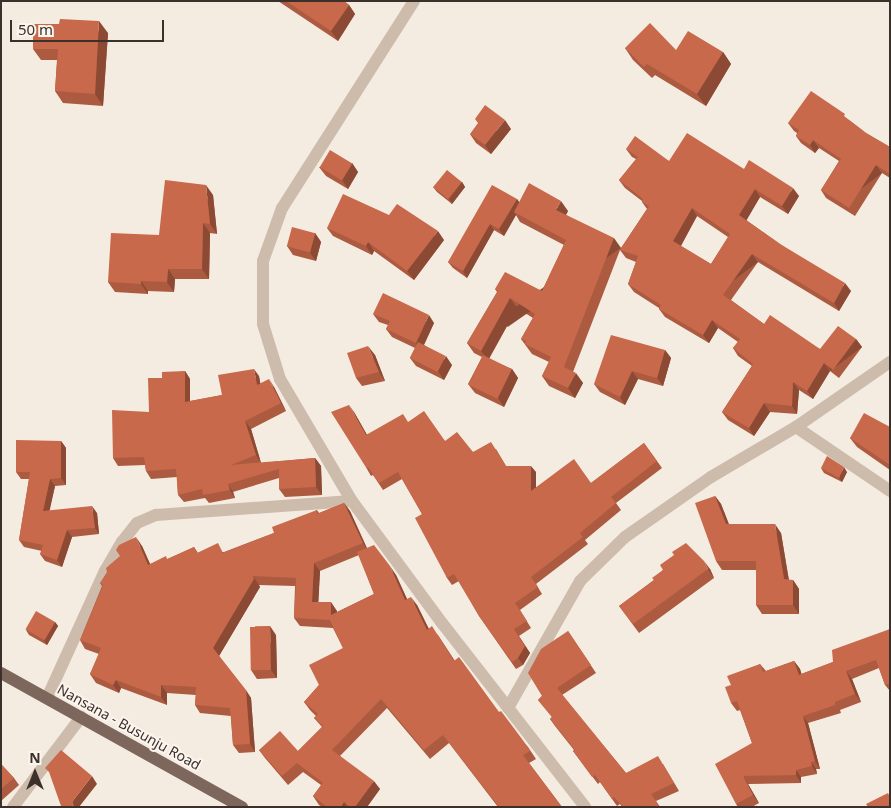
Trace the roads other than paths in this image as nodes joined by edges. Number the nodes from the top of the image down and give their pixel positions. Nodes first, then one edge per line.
1 (414, 1) edge
2 (890, 362) edge
3 (796, 427) junction
4 (890, 491) edge
5 (352, 501) junction
6 (1, 673) edge
7 (47, 698) junction
8 (508, 708) junction
9 (81, 718) junction
10 (13, 807) edge
11 (242, 807) edge
12 (585, 807) edge

1 - 5 street
2 - 3 street
3 - 4 street
3 - 8 street
5 - 7 street
5 - 8 street
6 - 7 main road, Nansana - Busunju Road
7 - 9 main road, Nansana - Busunju Road
8 - 12 street
9 - 10 street
9 - 11 main road, Nansana - Busunju Road

